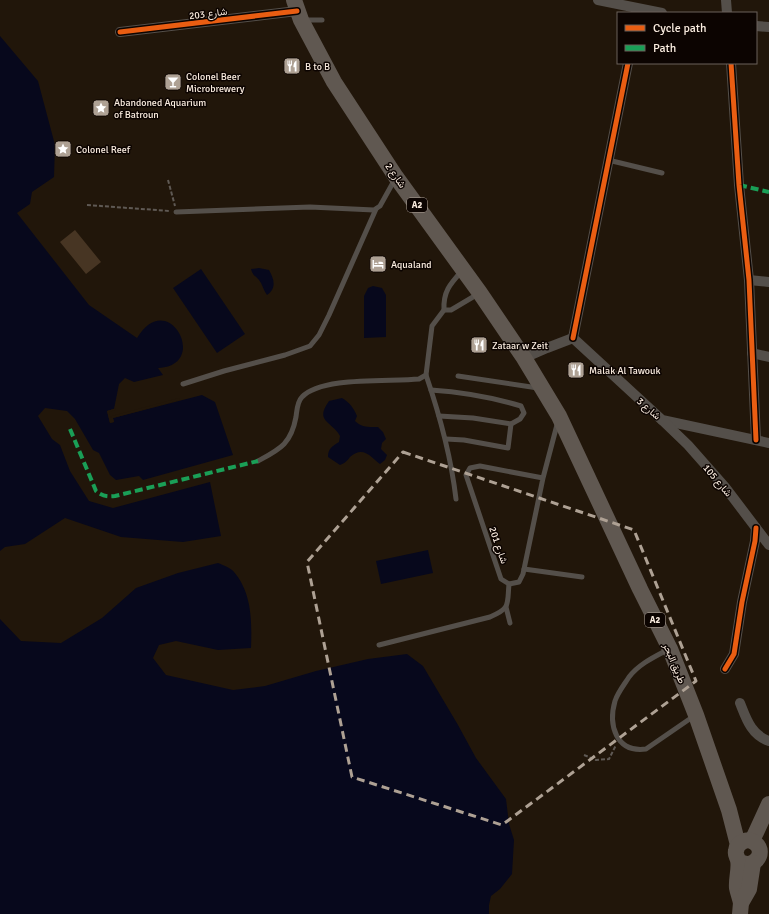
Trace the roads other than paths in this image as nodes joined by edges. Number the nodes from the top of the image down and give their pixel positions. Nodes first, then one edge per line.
1 (598, 0) edge
2 (726, 0) edge
3 (640, 7) edge
4 (298, 10) edge
5 (658, 12) edge
6 (727, 12) edge
7 (322, 20) dead end
8 (757, 26) edge
9 (769, 27) edge
10 (120, 32) dead end
11 (628, 64) edge
12 (731, 64) edge
13 (608, 160) junction
14 (662, 173) dead end
15 (396, 177) junction
16 (376, 209) junction
17 (176, 212) road end
18 (463, 269) junction
19 (749, 280) junction
20 (769, 282) edge
21 (480, 293) junction
22 (444, 310) junction
23 (573, 338) junction
24 (752, 353) junction
25 (769, 357) edge
26 (524, 358) junction
27 (426, 375) junction
28 (458, 376) dead end
29 (183, 384) dead end
30 (431, 390) junction
31 (547, 396) junction
32 (439, 416) junction
33 (559, 416) junction
34 (662, 420) junction
35 (511, 424) junction
36 (446, 439) junction
37 (756, 440) junction
38 (769, 443) edge
39 (258, 461) dead end
40 (543, 478) junction
41 (456, 499) dead end
42 (756, 528) junction
43 (769, 545) edge
44 (524, 569) junction
45 (582, 577) dead end
46 (509, 584) junction
47 (506, 607) junction
48 (510, 623) dead end
49 (379, 645) dead end
50 (670, 649) junction
51 (725, 669) dead end
52 (740, 703) dead end
53 (696, 715) junction
54 (769, 741) edge
55 (769, 804) edge
56 (746, 852) junction
57 (741, 908) edge

1 - 3 street
2 - 6 street
3 - 5 street
4 - 7 lane
4 - 10 street, شارع 203
4 - 15 main road, شارع 2 / A2
8 - 9 street
11 - 13 street
12 - 19 street
13 - 14 lane
13 - 23 street
15 - 16 lane
15 - 18 main road, شارع 2 / A2
16 - 17 lane
16 - 29 lane
18 - 21 main road, شارع 2 / A2
18 - 22 lane
19 - 20 street
19 - 24 street
21 - 22 lane
21 - 26 main road, شارع 2 / A2
22 - 27 lane
23 - 26 street
23 - 34 street, شارع 3
24 - 25 street
24 - 37 street
26 - 31 main road, شارع 2 / A2
27 - 30 lane
27 - 39 lane
28 - 31 lane
30 - 32 lane
30 - 35 lane
31 - 33 main road, طريق البحر / A2
32 - 35 lane
32 - 36 lane
33 - 40 lane, شارع 201
33 - 50 main road, طريق البحر / A2
34 - 37 street, شارع 3
34 - 42 street, شارع 105
35 - 36 lane
36 - 41 lane
37 - 38 street, شارع 3
40 - 44 lane, شارع 201
40 - 46 lane, شارع 201
42 - 43 street, شارع 105
42 - 51 street
44 - 45 lane
44 - 46 lane, شارع 201
46 - 47 lane
47 - 48 lane
47 - 49 lane
50 - 53 main road, طريق البحر / A2
50 - 53 lane
52 - 54 street
53 - 56 main road, طريق البحر / A2
55 - 56 main road, A2
56 - 57 main road, طريق البحر / A2

